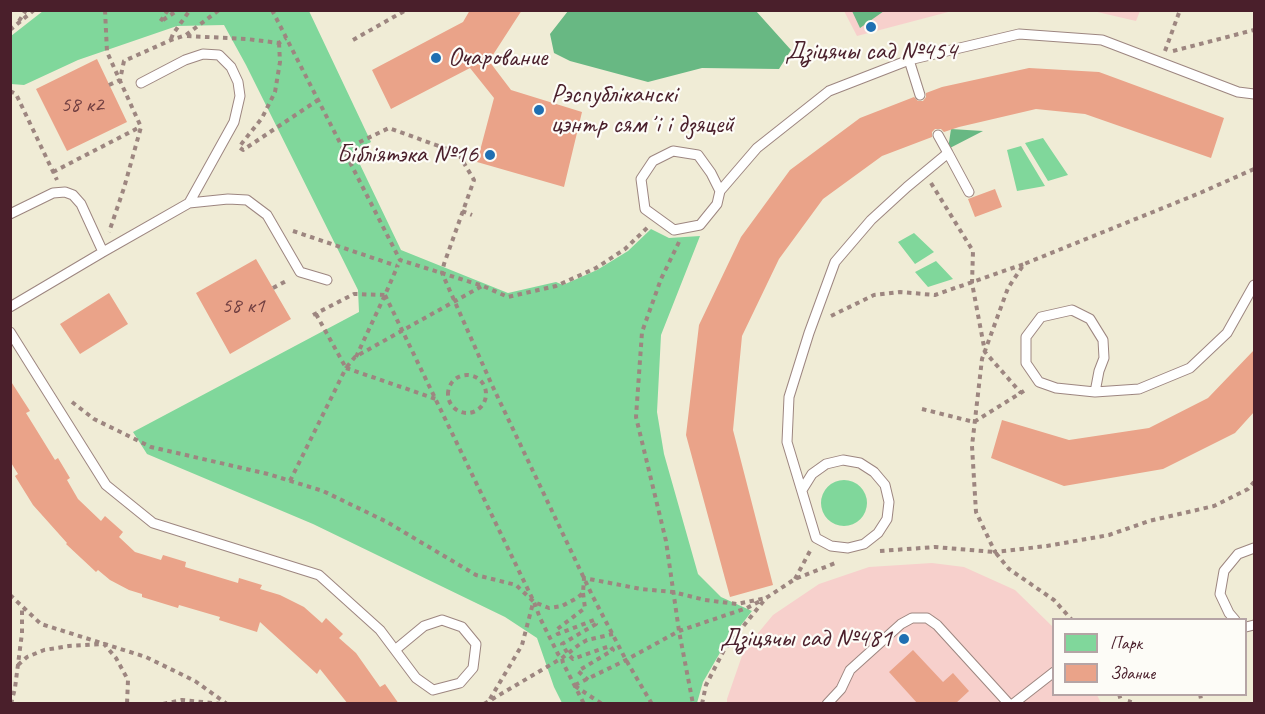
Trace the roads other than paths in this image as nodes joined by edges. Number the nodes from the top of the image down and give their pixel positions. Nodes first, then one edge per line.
1 (909, 60) junction
2 (141, 83) dead end
3 (1254, 94) edge
4 (920, 95) dead end
5 (938, 135) dead end
6 (948, 153) junction
7 (720, 191) junction
8 (969, 192) dead end
9 (189, 203) junction
10 (10, 214) edge
11 (103, 252) junction
12 (327, 280) dead end
13 (1254, 285) edge
14 (10, 308) edge
15 (10, 332) edge
16 (1095, 393) junction
17 (802, 490) junction
18 (1254, 548) edge
19 (1233, 618) edge
20 (395, 650) junction
21 (1052, 673) edge
22 (827, 704) edge
23 (1011, 704) edge

1 - 3 lane
1 - 4 lane
1 - 7 lane
2 - 9 lane
5 - 6 lane
6 - 8 lane
6 - 17 lane
7 - 7 lane
9 - 11 lane
9 - 12 lane
10 - 11 lane
11 - 14 lane
13 - 16 lane
15 - 20 lane
16 - 16 lane
17 - 17 lane
18 - 19 lane
20 - 20 lane
21 - 23 lane
22 - 23 lane

